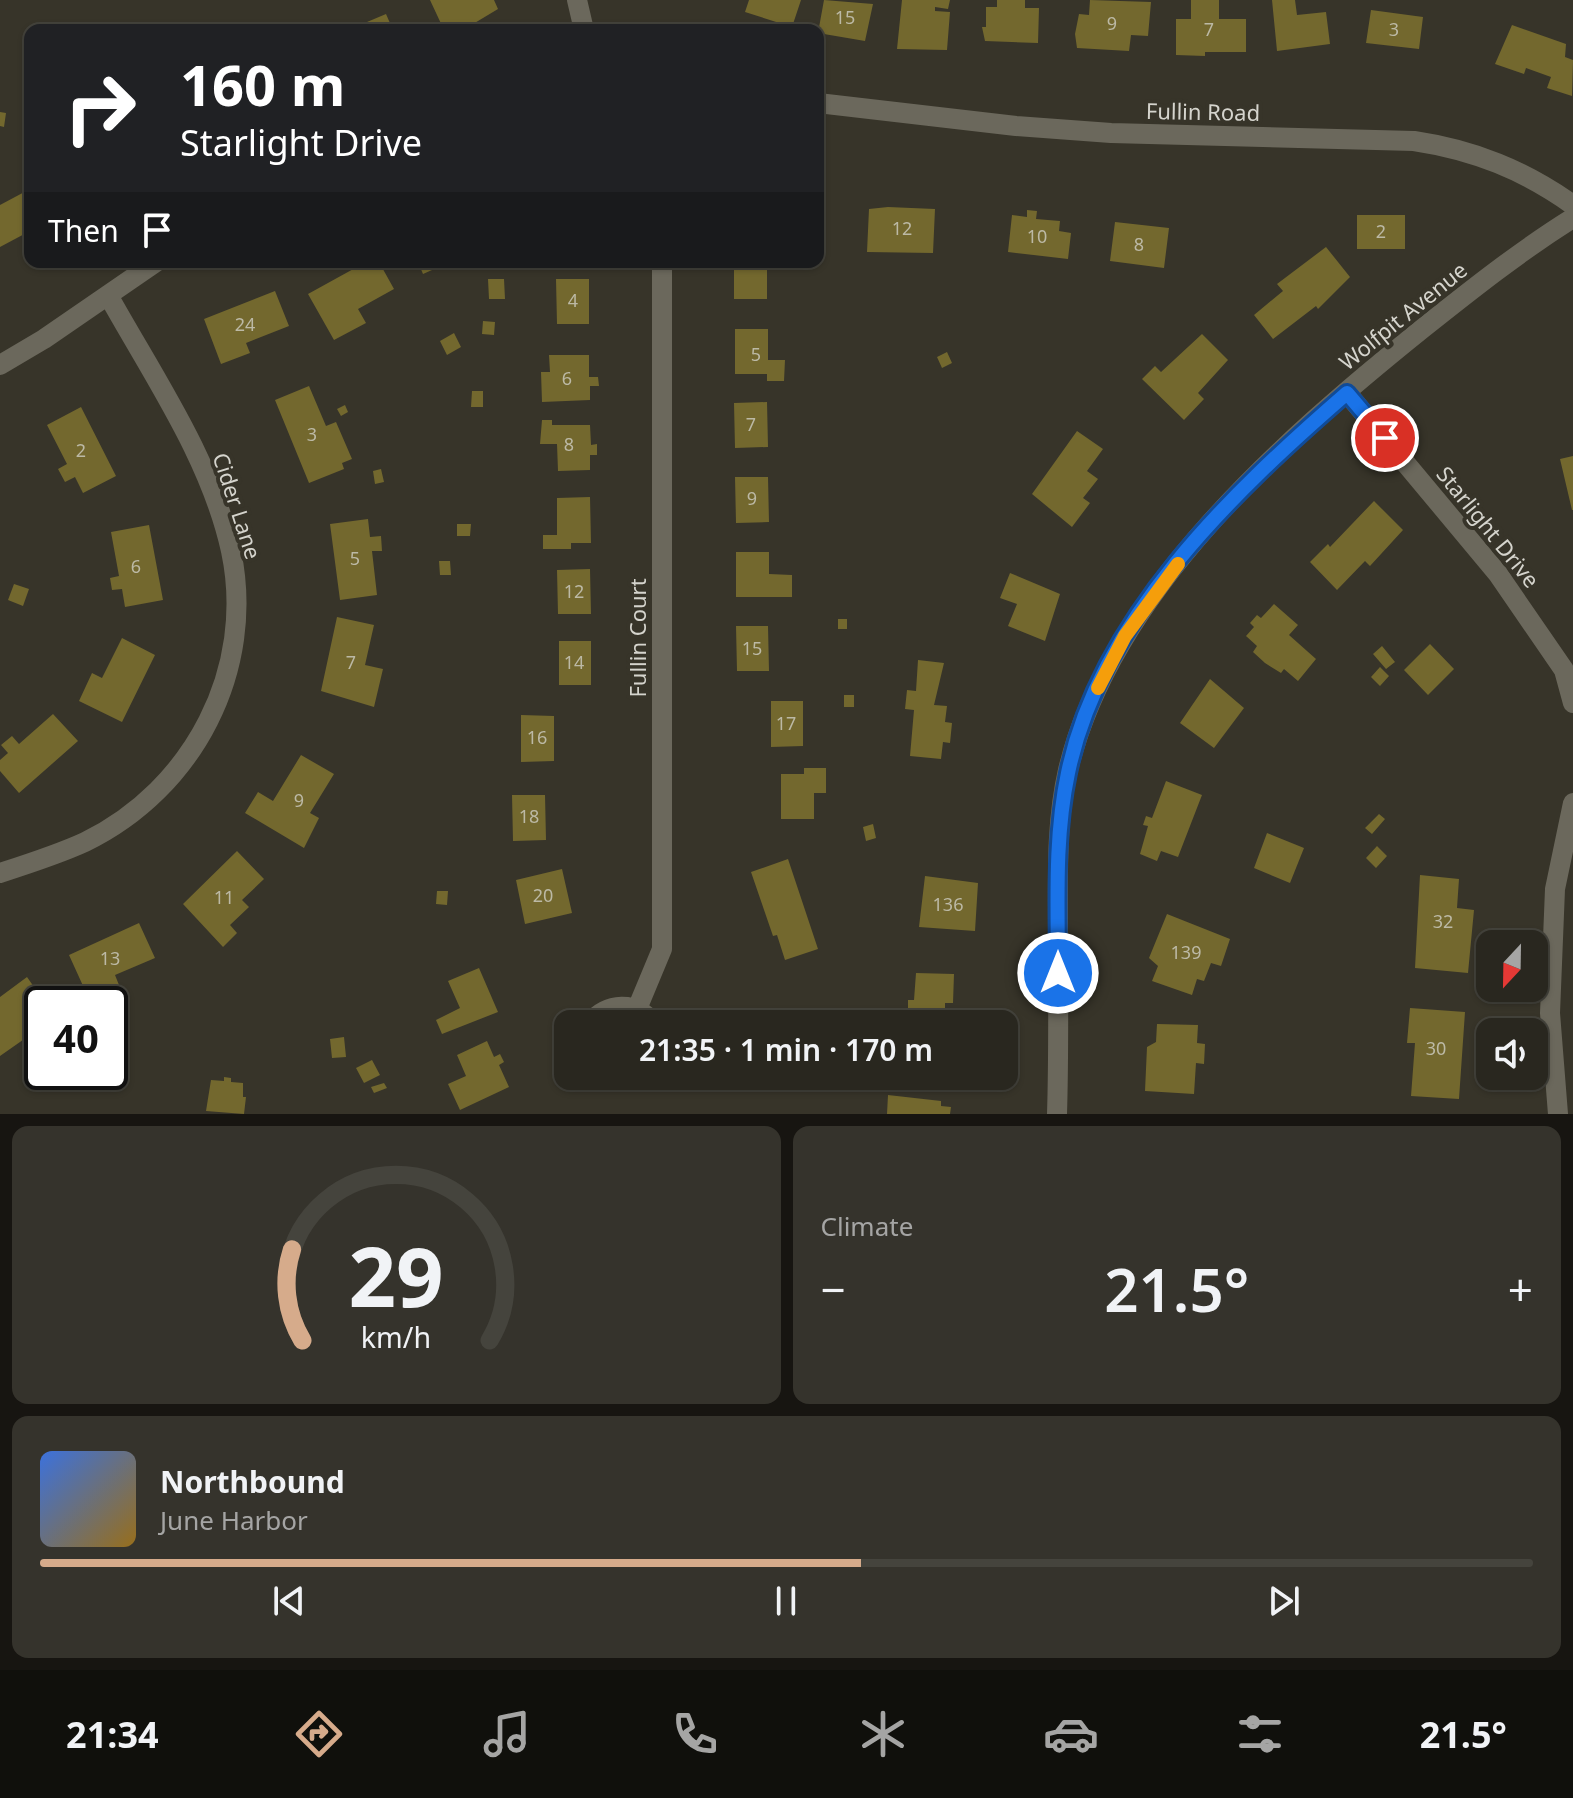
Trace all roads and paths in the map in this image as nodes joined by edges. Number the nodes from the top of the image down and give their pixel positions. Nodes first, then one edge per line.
1 (577, 0) edge
2 (583, 24) edge
3 (824, 104) edge
4 (1573, 205) edge
5 (1573, 218) edge
6 (147, 268) edge
7 (662, 268) edge
8 (108, 295) junction
9 (0, 365) edge
10 (1347, 393) junction
11 (1573, 703) edge
12 (1573, 803) edge
13 (0, 873) edge
14 (637, 1009) joint
15 (607, 1010) edge
16 (1057, 1114) edge
17 (1558, 1114) edge

1 - 2 street
3 - 4 street, Fullin Road
5 - 10 street, Wolfpit Avenue
6 - 8 street
7 - 14 street, Fullin Court
8 - 9 street
8 - 13 street, Cider Lane
10 - 11 street, Starlight Drive
10 - 16 street, Wolfpit Avenue
12 - 17 street
14 - 15 street

